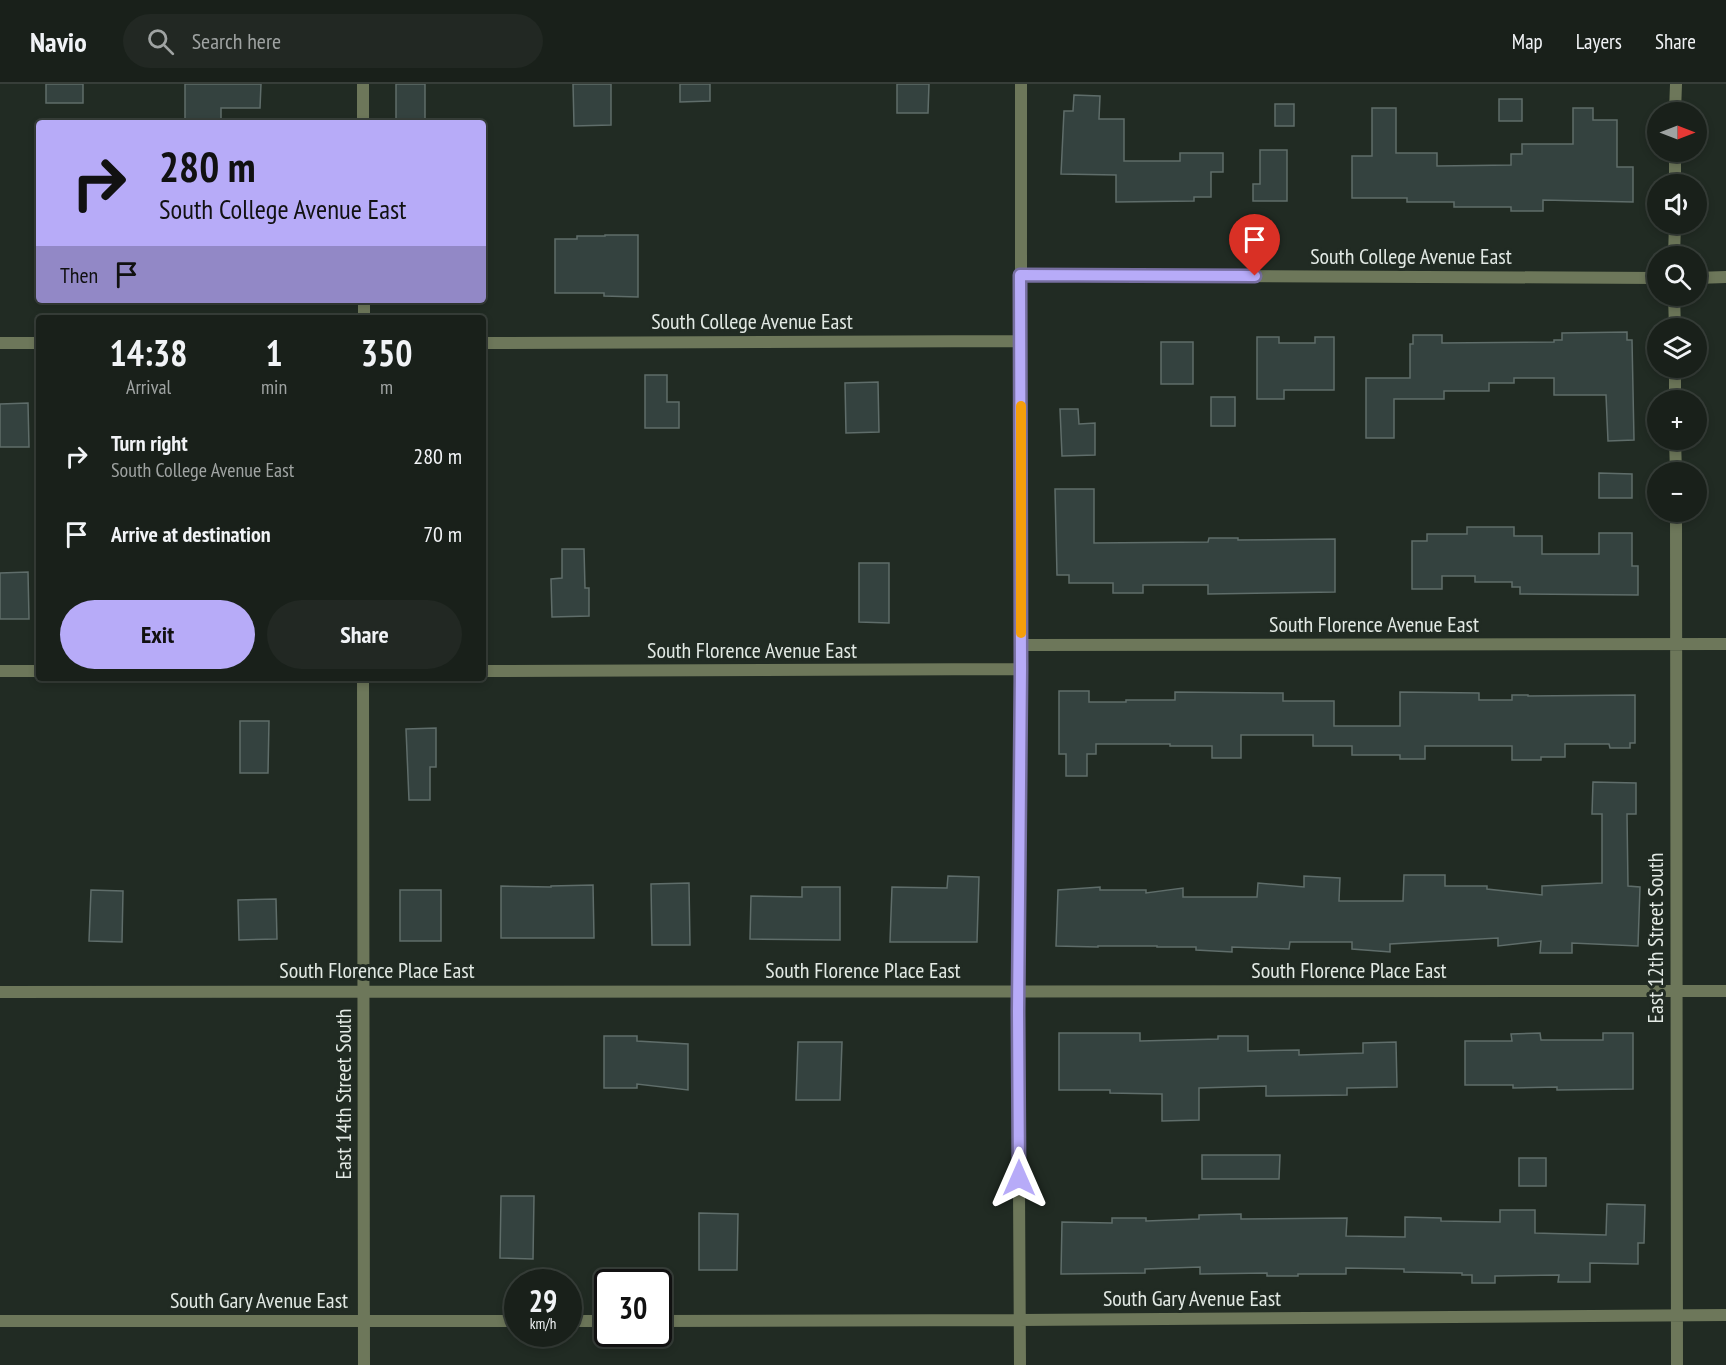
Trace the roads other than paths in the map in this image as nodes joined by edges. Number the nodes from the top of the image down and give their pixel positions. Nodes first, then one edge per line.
1 (363, 84) edge
2 (1021, 84) edge
3 (1676, 84) edge
4 (1675, 102) edge
5 (363, 120) edge
6 (1020, 275) junction
7 (1647, 278) edge
8 (1707, 278) edge
9 (1726, 278) edge
10 (1021, 341) junction
11 (0, 343) edge
12 (36, 343) edge
13 (486, 344) edge
14 (1676, 522) edge
15 (1676, 644) junction
16 (1726, 644) edge
17 (1021, 645) junction
18 (1021, 669) junction
19 (0, 671) edge
20 (36, 671) edge
21 (486, 671) edge
22 (363, 681) edge
23 (364, 991) junction
24 (1019, 991) junction
25 (1677, 991) junction
26 (1726, 991) edge
27 (0, 992) edge
28 (1677, 1315) junction
29 (1726, 1315) edge
30 (1020, 1320) junction
31 (0, 1321) edge
32 (364, 1321) junction
33 (504, 1321) edge
34 (672, 1321) edge
35 (364, 1365) edge
36 (1020, 1365) edge
37 (1677, 1365) edge

1 - 5 street
2 - 6 street
3 - 4 street
6 - 7 street, South College Avenue East
6 - 10 street
8 - 9 street
10 - 13 street, South College Avenue East
10 - 17 street
11 - 12 street
14 - 15 street, East 12th Street South
15 - 16 street, South Florence Avenue East
15 - 17 street, South Florence Avenue East
15 - 25 street, East 12th Street South
17 - 18 street
18 - 21 street, South Florence Avenue East
18 - 24 street
19 - 20 street
22 - 23 street, East 14th Street South
23 - 24 street, South Florence Place East
23 - 27 street, South Florence Place East
23 - 32 street, East 14th Street South
24 - 25 street, South Florence Place East
24 - 30 street
25 - 26 street, South Florence Place East
25 - 28 street, East 12th Street South
28 - 29 street, South Gary Avenue East
28 - 30 street, South Gary Avenue East
28 - 37 street, East 12th Street South
30 - 34 street, South Gary Avenue East
30 - 36 street
31 - 32 street, South Gary Avenue East
32 - 33 street, South Gary Avenue East
32 - 35 street, East 14th Street South

